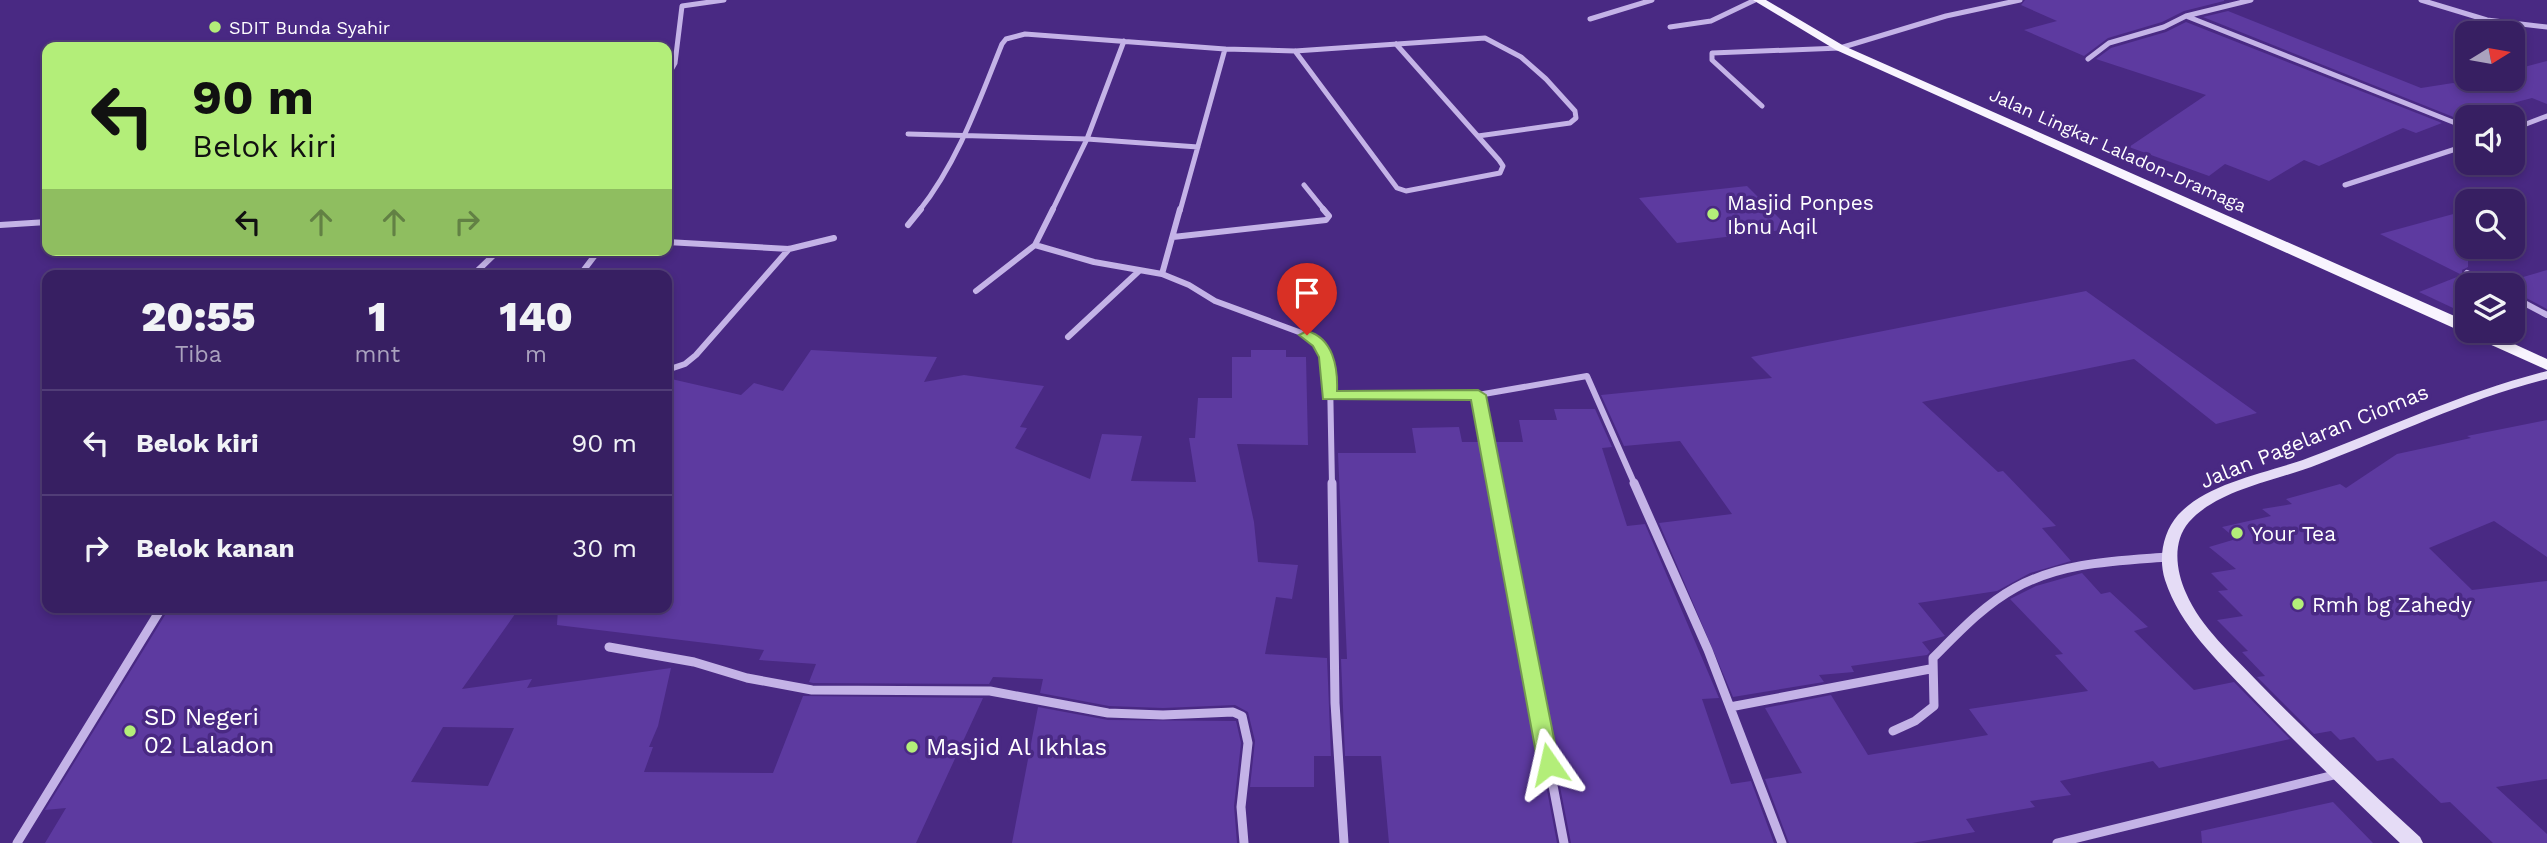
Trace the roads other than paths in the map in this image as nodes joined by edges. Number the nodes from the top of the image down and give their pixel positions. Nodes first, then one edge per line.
1 (724, 0) edge
2 (1652, 0) edge
3 (1757, 0) edge
4 (2020, 0) edge
5 (2251, 0) edge
6 (2421, 0) edge
7 (2186, 16) junction
8 (1590, 19) dead end
9 (1670, 27) dead end
10 (2547, 27) edge
11 (1124, 41) junction
12 (1396, 44) junction
13 (1840, 48) junction
14 (1225, 49) junction
15 (1295, 51) junction
16 (2088, 59) dead end
17 (672, 68) edge
18 (1762, 106) dead end
19 (2547, 116) edge
20 (2455, 123) edge
21 (2525, 124) edge
22 (908, 134) dead end
23 (966, 135) junction
24 (1478, 136) junction
25 (1087, 139) junction
26 (1198, 147) junction
27 (2455, 149) edge
28 (1304, 185) dead end
29 (2345, 185) dead end
30 (42, 222) edge
31 (0, 225) edge
32 (908, 225) dead end
33 (1173, 237) junction
34 (834, 238) dead end
35 (672, 242) edge
36 (1035, 245) junction
37 (789, 249) junction
38 (493, 256) edge
39 (594, 256) edge
40 (478, 270) edge
41 (584, 270) edge
42 (1139, 271) junction
43 (1162, 274) junction
44 (976, 291) dead end
45 (2525, 303) edge
46 (2547, 315) edge
47 (2455, 322) edge
48 (1068, 337) dead end
49 (2499, 343) edge
50 (2547, 365) edge
51 (672, 368) edge
52 (2547, 375) edge
53 (1478, 395) junction
54 (1329, 396) junction
55 (2168, 557) junction
56 (158, 613) edge
57 (609, 646) dead end
58 (1930, 669) junction
59 (1730, 707) junction
60 (1893, 731) dead end
61 (2339, 774) junction
62 (17, 843) edge
63 (1244, 843) edge
64 (1344, 843) edge
65 (1564, 843) edge
66 (1782, 843) edge
67 (2057, 843) edge
68 (2413, 843) edge

1 - 17 street
2 - 8 street
3 - 9 street
3 - 13 main road, Jalan Lingkar Laladon-Dramaga
4 - 13 street
5 - 7 street
6 - 10 street
7 - 16 street
7 - 20 street
11 - 14 street
11 - 23 street
11 - 25 street
12 - 15 street
12 - 24 street
12 - 24 street
13 - 18 street
13 - 47 main road, Jalan Lingkar Laladon-Dramaga
14 - 15 street
14 - 26 street
15 - 24 street
19 - 21 street
22 - 23 street
23 - 25 street
23 - 32 street
25 - 26 street
25 - 36 street
26 - 33 street
27 - 29 street
28 - 33 street
30 - 31 street
33 - 43 street
34 - 37 street
35 - 37 street
36 - 42 street
36 - 44 street
37 - 51 street
38 - 40 street
39 - 41 street
42 - 43 street
42 - 48 street
43 - 54 street
45 - 46 street
49 - 50 main road
52 - 55 main road, Jalan Pagelaran Ciomas
53 - 54 street
53 - 59 street
53 - 65 street
54 - 64 street
55 - 58 street
55 - 61 main road
56 - 62 street
57 - 63 street
58 - 59 street
58 - 60 street
59 - 66 street
61 - 67 street
61 - 68 main road

